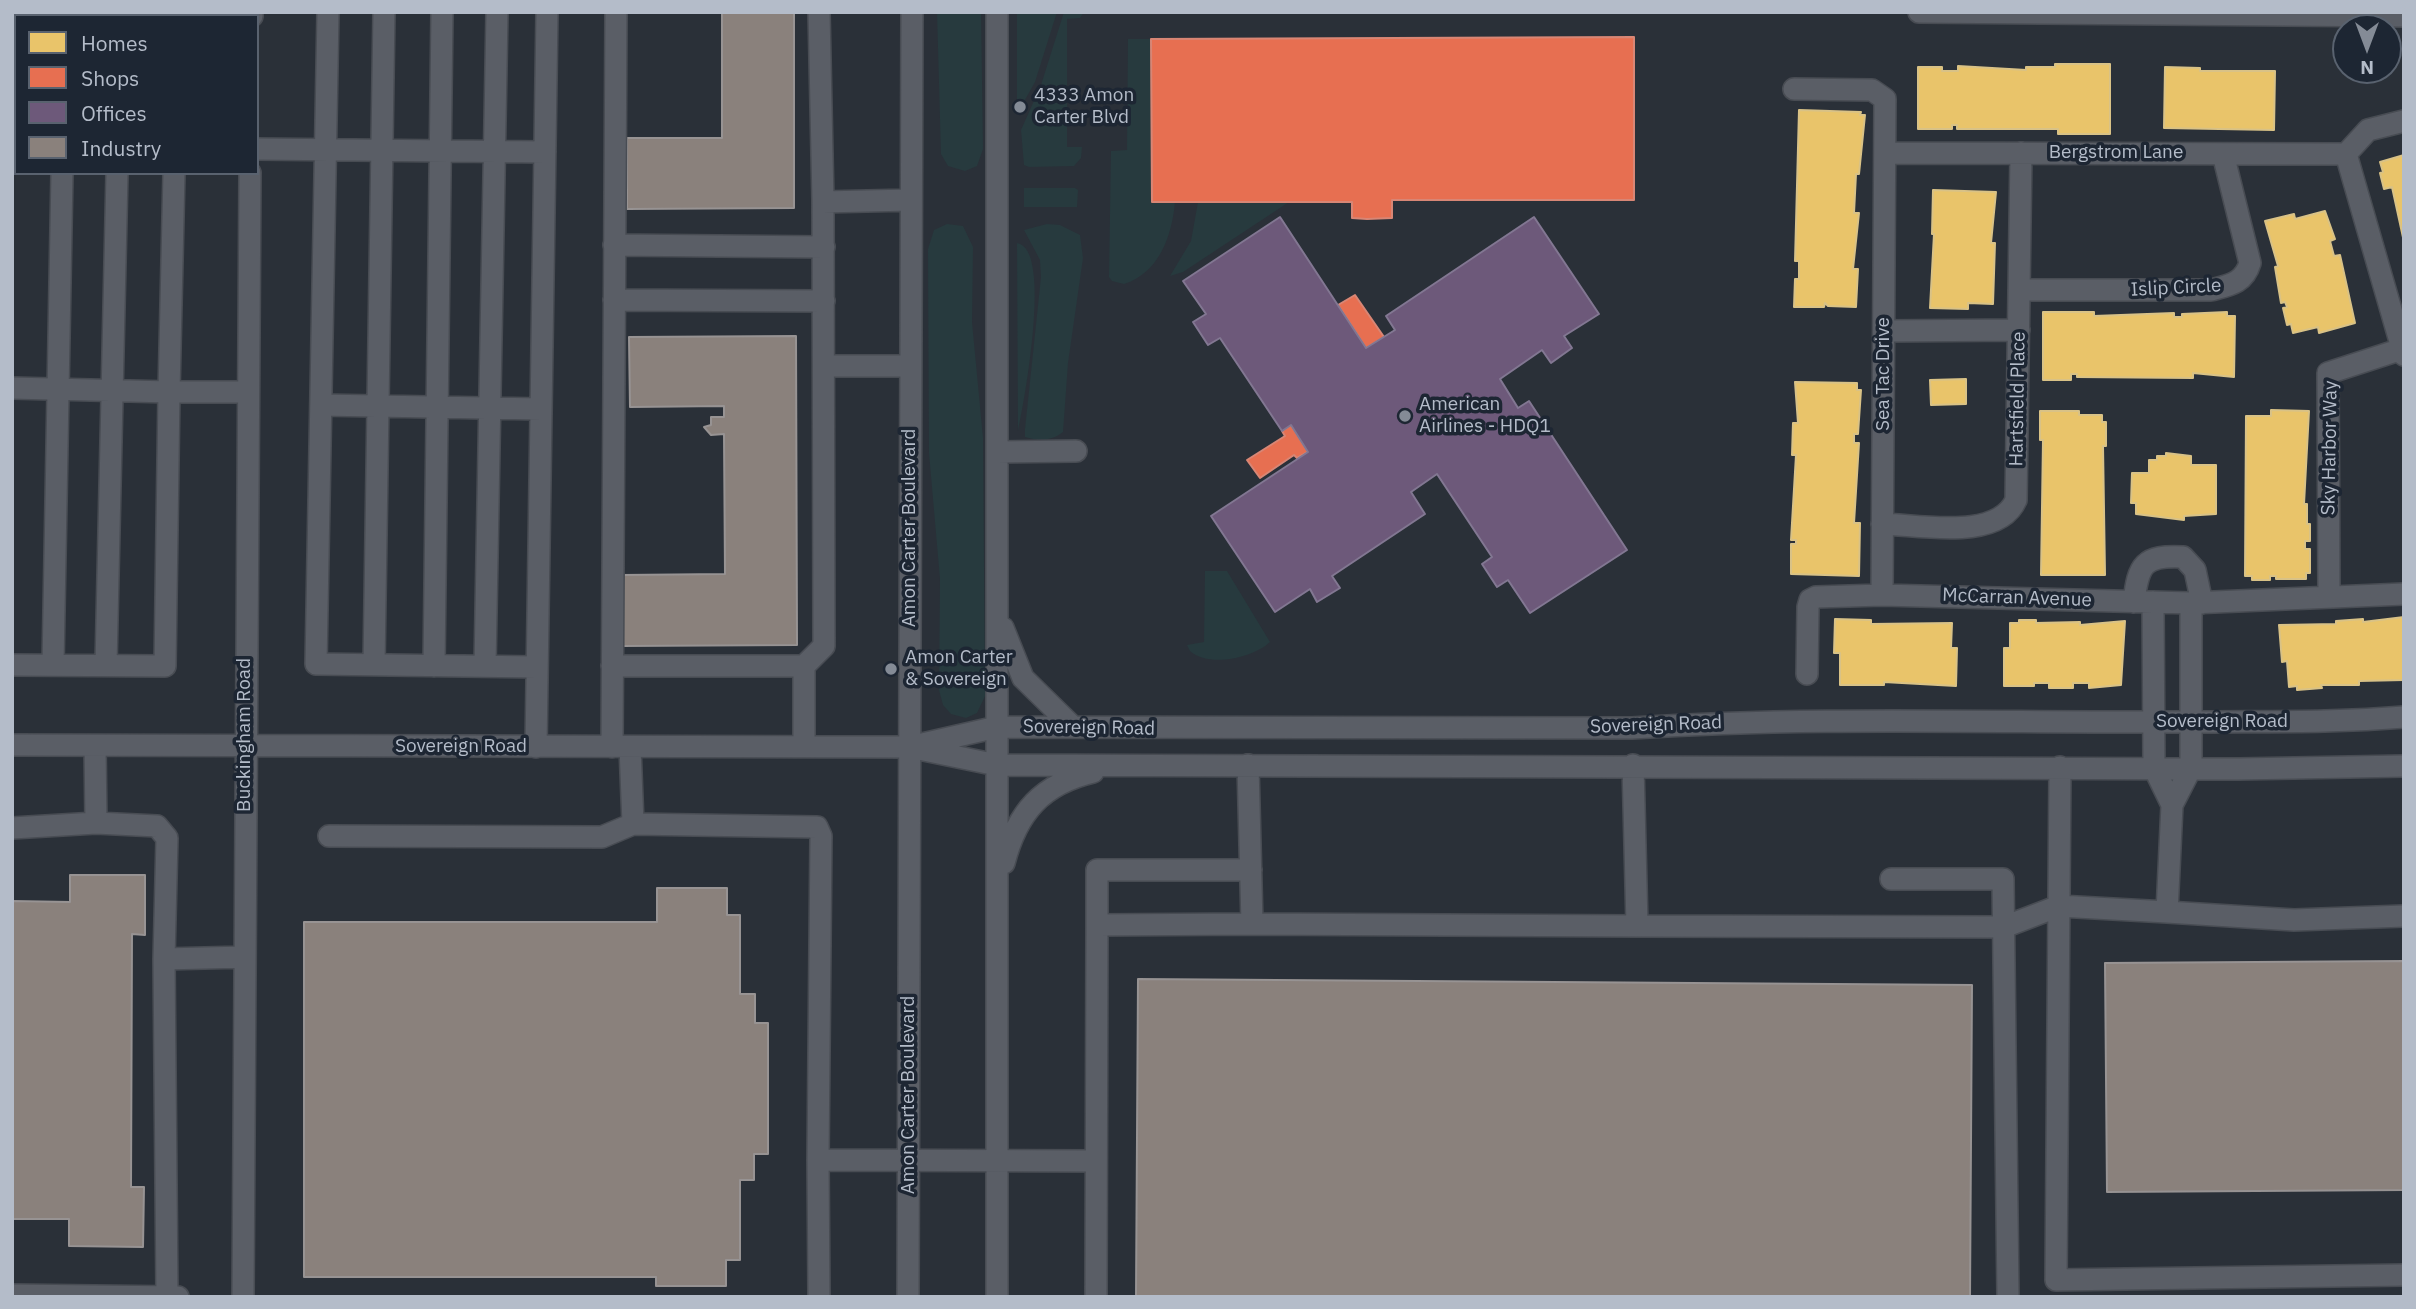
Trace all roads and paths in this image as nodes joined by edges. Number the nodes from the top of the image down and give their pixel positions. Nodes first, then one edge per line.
1 (328, 12) edge
2 (384, 12) edge
3 (442, 12) edge
4 (497, 12) edge
5 (547, 12) edge
6 (616, 12) edge
7 (819, 12) edge
8 (912, 12) edge
9 (997, 12) edge
10 (1919, 12) edge
11 (1942, 12) edge
12 (1997, 13) edge
13 (2127, 13) edge
14 (2404, 16) edge
15 (1794, 89) dead end
16 (2404, 121) edge
17 (259, 149) edge
18 (326, 150) junction
19 (382, 151) junction
20 (439, 151) junction
21 (494, 152) junction
22 (545, 152) junction
23 (1886, 153) junction
24 (2021, 153) junction
25 (2224, 153) junction
26 (2346, 153) junction
27 (62, 175) edge
28 (117, 175) edge
29 (174, 175) edge
30 (250, 175) edge
31 (911, 200) junction
32 (823, 202) junction
33 (614, 245) junction
34 (824, 247) junction
35 (2019, 290) junction
36 (614, 300) junction
37 (824, 301) junction
38 (2019, 330) junction
39 (1884, 331) junction
40 (2403, 352) edge
41 (824, 366) junction
42 (910, 366) junction
43 (12, 388) edge
44 (60, 389) junction
45 (113, 391) junction
46 (169, 392) junction
47 (248, 392) junction
48 (321, 405) junction
49 (378, 406) junction
50 (437, 407) junction
51 (489, 408) junction
52 (541, 409) junction
53 (1076, 451) dead end
54 (997, 452) junction
55 (1882, 524) junction
56 (2404, 594) edge
57 (1882, 595) junction
58 (2329, 597) junction
59 (2143, 602) junction
60 (2196, 603) junction
61 (997, 606) junction
62 (12, 665) edge
63 (53, 665) junction
64 (106, 665) junction
65 (374, 665) junction
66 (435, 666) junction
67 (485, 666) junction
68 (612, 666) junction
69 (804, 666) junction
70 (537, 667) junction
71 (1807, 674) dead end
72 (2404, 717) edge
73 (2154, 722) junction
74 (2191, 722) junction
75 (997, 727) junction
76 (1073, 727) junction
77 (12, 745) edge
78 (95, 746) junction
79 (536, 747) junction
80 (621, 747) junction
81 (804, 747) junction
82 (909, 747) junction
83 (245, 748) junction
84 (997, 765) junction
85 (1168, 765) junction
86 (1248, 765) junction
87 (1633, 765) junction
88 (2404, 766) edge
89 (2060, 767) junction
90 (2154, 768) junction
91 (2190, 768) junction
92 (2172, 805) junction
93 (96, 823) junction
94 (633, 824) junction
95 (12, 828) edge
96 (329, 836) dead end
97 (1251, 870) junction
98 (1891, 878) dead end
99 (997, 888) junction
100 (2059, 906) junction
101 (2167, 912) junction
102 (2404, 916) edge
103 (1252, 924) junction
104 (1097, 925) junction
105 (1637, 926) junction
106 (2004, 928) junction
107 (245, 957) junction
108 (164, 959) junction
109 (818, 1160) junction
110 (998, 1160) junction
111 (909, 1161) junction
112 (1096, 1161) junction
113 (2404, 1275) edge
114 (2056, 1288) edge
115 (12, 1295) edge
116 (167, 1296) edge
117 (181, 1297) edge
118 (243, 1297) edge
119 (819, 1297) edge
120 (908, 1297) edge
121 (997, 1297) edge
122 (1096, 1297) edge
123 (2008, 1297) edge

1 - 18 street
2 - 19 street
3 - 20 street
4 - 21 street
5 - 22 street
6 - 33 street
7 - 32 street
8 - 31 street, Amon Carter Boulevard
9 - 54 street
10 - 11 street
11 - 12 street
12 - 13 street
13 - 14 street
15 - 23 street, Sea Tac Drive
16 - 26 street
17 - 18 street
18 - 19 street
18 - 48 street
19 - 20 street
19 - 49 street
20 - 21 street
20 - 50 street
21 - 22 street
21 - 51 street
22 - 52 street
23 - 24 street, Bergstrom Lane
23 - 39 street, Sea Tac Drive
24 - 25 street, Bergstrom Lane
24 - 35 street, Hartsfield Place
25 - 26 street, Bergstrom Lane
25 - 35 street, Islip Circle
26 - 40 street
27 - 44 street
28 - 45 street
29 - 46 street
30 - 47 street, Buckingham Road
31 - 32 street
31 - 42 street, Amon Carter Boulevard
32 - 34 street
33 - 34 street
33 - 36 street
34 - 37 street
35 - 38 street, Hartsfield Place
36 - 37 street
36 - 68 street
37 - 41 street
38 - 39 street
38 - 55 street, Hartsfield Place
39 - 55 street, Sea Tac Drive
40 - 58 street, Sky Harbor Way
41 - 42 street
41 - 69 street
42 - 82 street, Amon Carter Boulevard
43 - 44 street
44 - 45 street
44 - 63 street
45 - 46 street
45 - 64 street
46 - 47 street
46 - 64 street
47 - 83 street, Buckingham Road
48 - 49 street
48 - 65 street
49 - 50 street
49 - 65 street
50 - 51 street
50 - 66 street
51 - 52 street
51 - 67 street
52 - 70 street
53 - 54 street
54 - 61 street
55 - 57 street, Sea Tac Drive
56 - 58 street, McCarran Avenue
57 - 59 street, McCarran Avenue
57 - 71 street, McCarran Avenue
58 - 60 street, McCarran Avenue
59 - 60 street, McCarran Avenue
59 - 60 street
59 - 73 street
60 - 74 street
61 - 75 street
61 - 76 street
62 - 63 street
63 - 64 street
65 - 66 street
66 - 67 street
67 - 70 street
68 - 69 street
68 - 80 street
69 - 81 street
70 - 79 street
72 - 74 street, Sovereign Road
73 - 74 street, Sovereign Road
73 - 76 street, Sovereign Road
73 - 90 street
74 - 91 street
75 - 76 street, Sovereign Road
75 - 82 street, Sovereign Road
75 - 84 street
77 - 78 street, Sovereign Road
78 - 83 street, Sovereign Road
78 - 93 street
79 - 80 street, Sovereign Road
79 - 83 street, Sovereign Road
80 - 81 street, Sovereign Road
80 - 94 street
81 - 82 street, Sovereign Road
82 - 84 street, Sovereign Road
82 - 111 street, Amon Carter Boulevard
83 - 107 street, Buckingham Road
84 - 85 street, Sovereign Road
84 - 99 street
85 - 86 street, Sovereign Road
85 - 99 street
86 - 87 street, Sovereign Road
86 - 97 street
87 - 89 street, Sovereign Road
87 - 105 street
88 - 91 street, Sovereign Road
89 - 90 street, Sovereign Road
89 - 100 street
90 - 91 street, Sovereign Road
90 - 92 street
91 - 92 street
92 - 101 street
93 - 95 street
93 - 108 street
94 - 96 street
94 - 109 street
97 - 103 street
97 - 104 street
98 - 106 street
99 - 110 street
100 - 101 street
100 - 106 street
100 - 114 street
101 - 102 street
103 - 104 street
103 - 105 street
104 - 112 street
105 - 106 street
106 - 123 street
107 - 108 street
107 - 118 street, Buckingham Road
108 - 116 street
109 - 111 street
109 - 119 street
110 - 111 street
110 - 112 street
110 - 121 street
111 - 120 street, Amon Carter Boulevard
112 - 122 street
113 - 114 street
115 - 116 street
116 - 117 street

